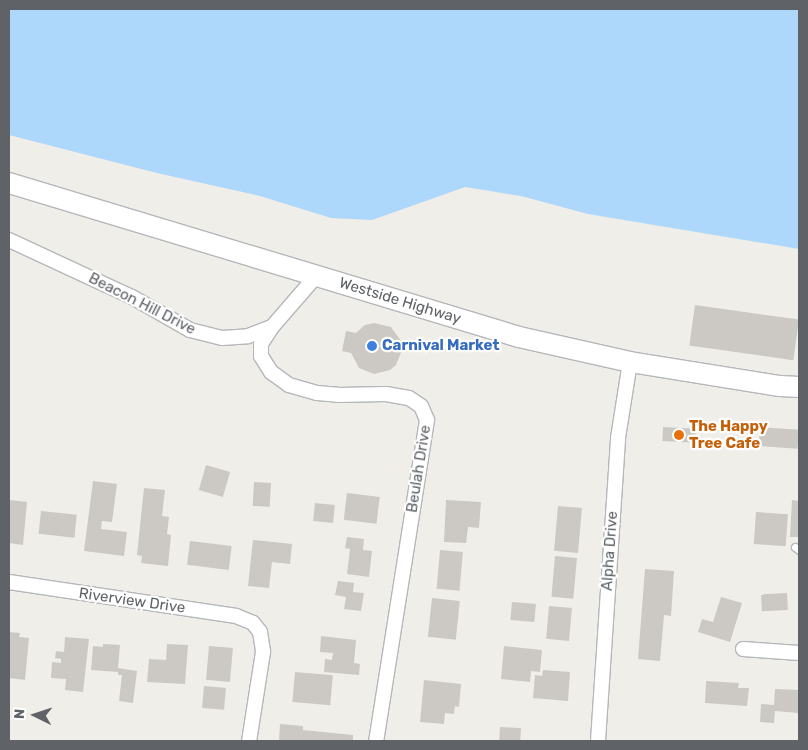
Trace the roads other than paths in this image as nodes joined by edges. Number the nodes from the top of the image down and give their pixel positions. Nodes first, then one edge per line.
1 (9, 183) edge
2 (9, 240) edge
3 (317, 275) junction
4 (272, 327) junction
5 (630, 362) junction
6 (799, 387) edge
7 (9, 582) edge
8 (743, 649) dead end
9 (799, 653) edge
10 (249, 741) edge
11 (376, 741) edge
12 (598, 741) edge

1 - 3 main road, Westside Highway
2 - 4 street, Beacon Hill Drive
3 - 4 street, Beacon Hill Drive
3 - 5 main road, Westside Highway
4 - 11 street, Beulah Drive
5 - 6 main road, Westside Highway
5 - 12 street, Alpha Drive
7 - 10 street, Riverview Drive
8 - 9 street

